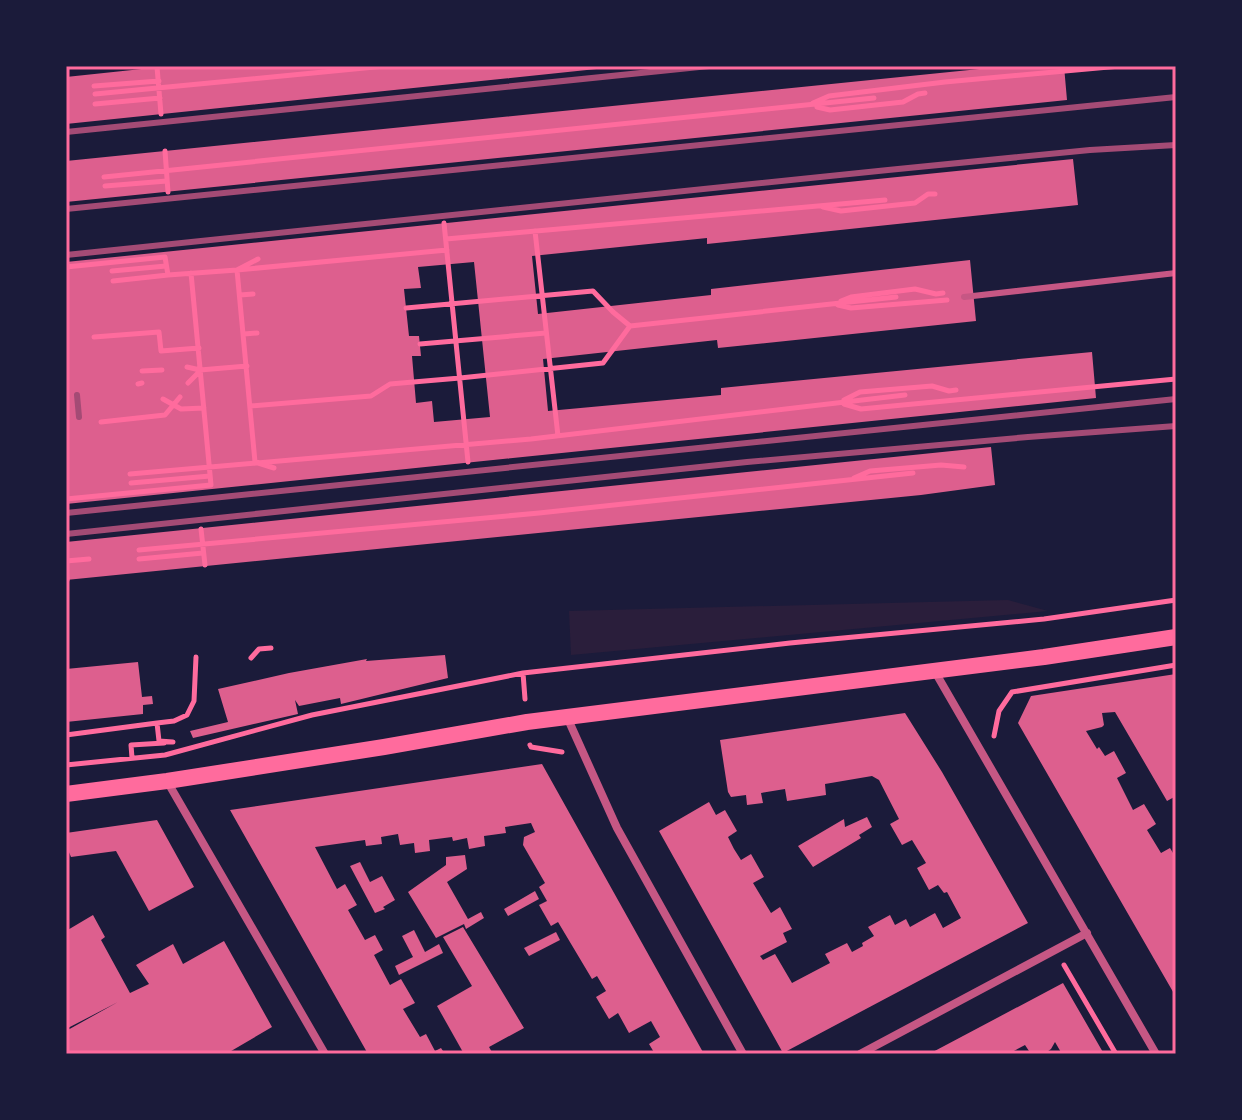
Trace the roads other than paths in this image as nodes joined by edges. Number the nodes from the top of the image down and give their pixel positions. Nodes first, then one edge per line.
1 (1176, 273) edge
2 (964, 297) road end
3 (1176, 637) edge
4 (934, 670) junction
5 (567, 717) junction
6 (167, 781) junction
7 (66, 794) edge
8 (1087, 933) junction
9 (325, 1054) edge
10 (743, 1054) edge
11 (860, 1054) edge
12 (1156, 1054) edge

1 - 2 lane
3 - 4 main road
4 - 5 main road
4 - 8 street
5 - 6 main road
5 - 10 street
6 - 7 main road
6 - 9 street
8 - 11 street
8 - 12 street

